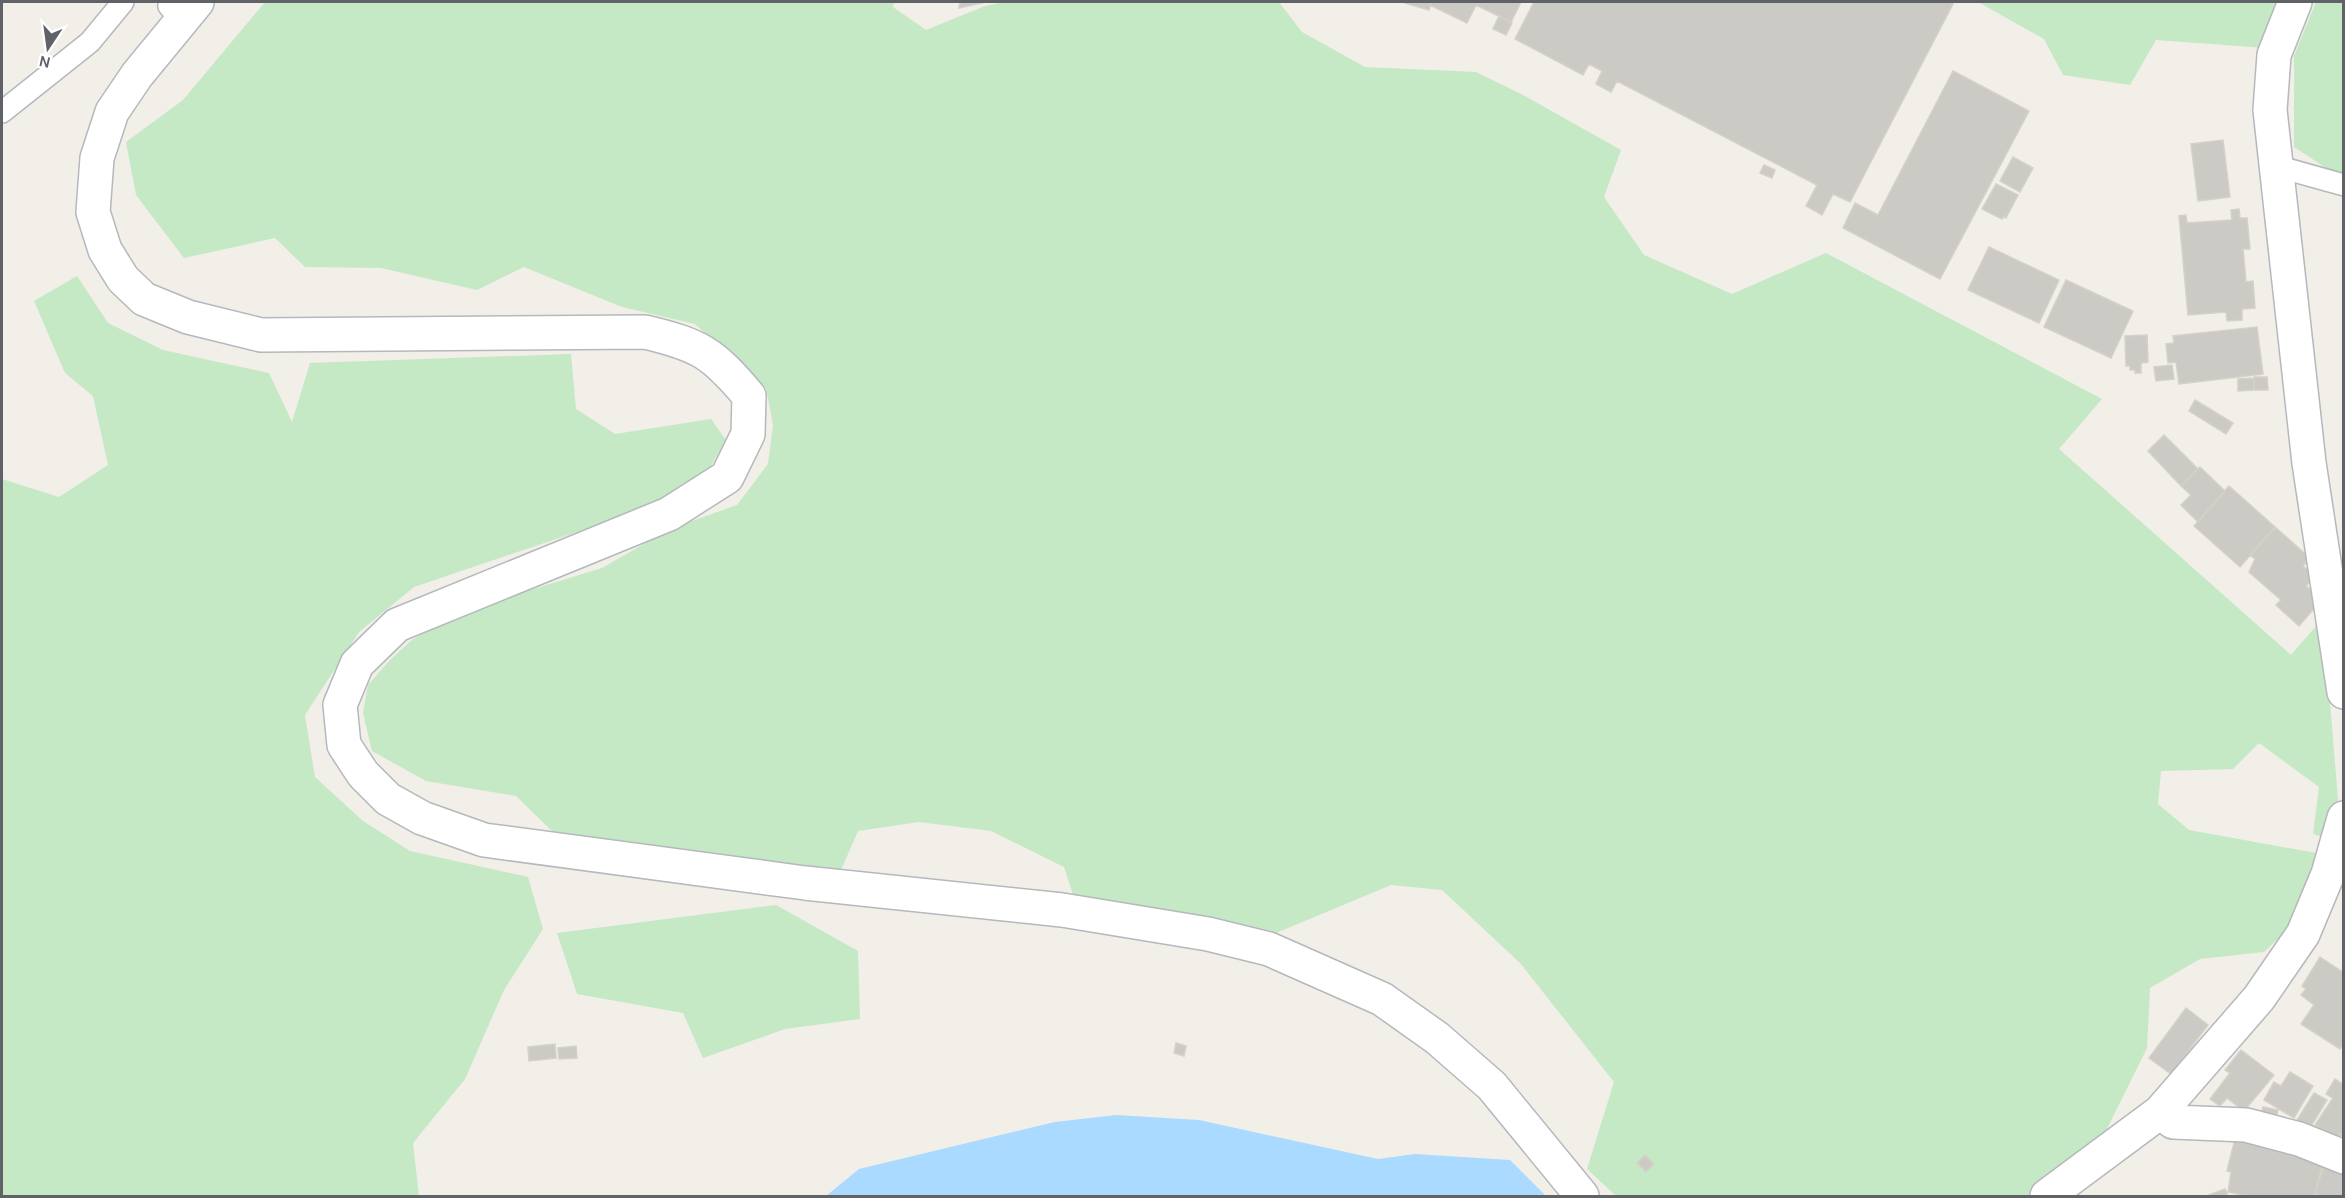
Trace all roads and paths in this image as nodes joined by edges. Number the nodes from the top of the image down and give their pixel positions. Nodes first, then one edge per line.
1 (123, 2) edge
2 (2295, 2) edge
3 (183, 8) edge
4 (2, 112) edge
5 (2276, 166) junction
6 (2343, 186) edge
7 (2343, 692) edge
8 (2343, 818) edge
9 (2160, 1112) junction
10 (2343, 1157) edge
11 (1582, 1197) edge
12 (2047, 1197) edge

1 - 4 lane
2 - 5 street
3 - 11 street
5 - 6 lane
5 - 7 street
8 - 9 street
9 - 10 street
9 - 12 street

